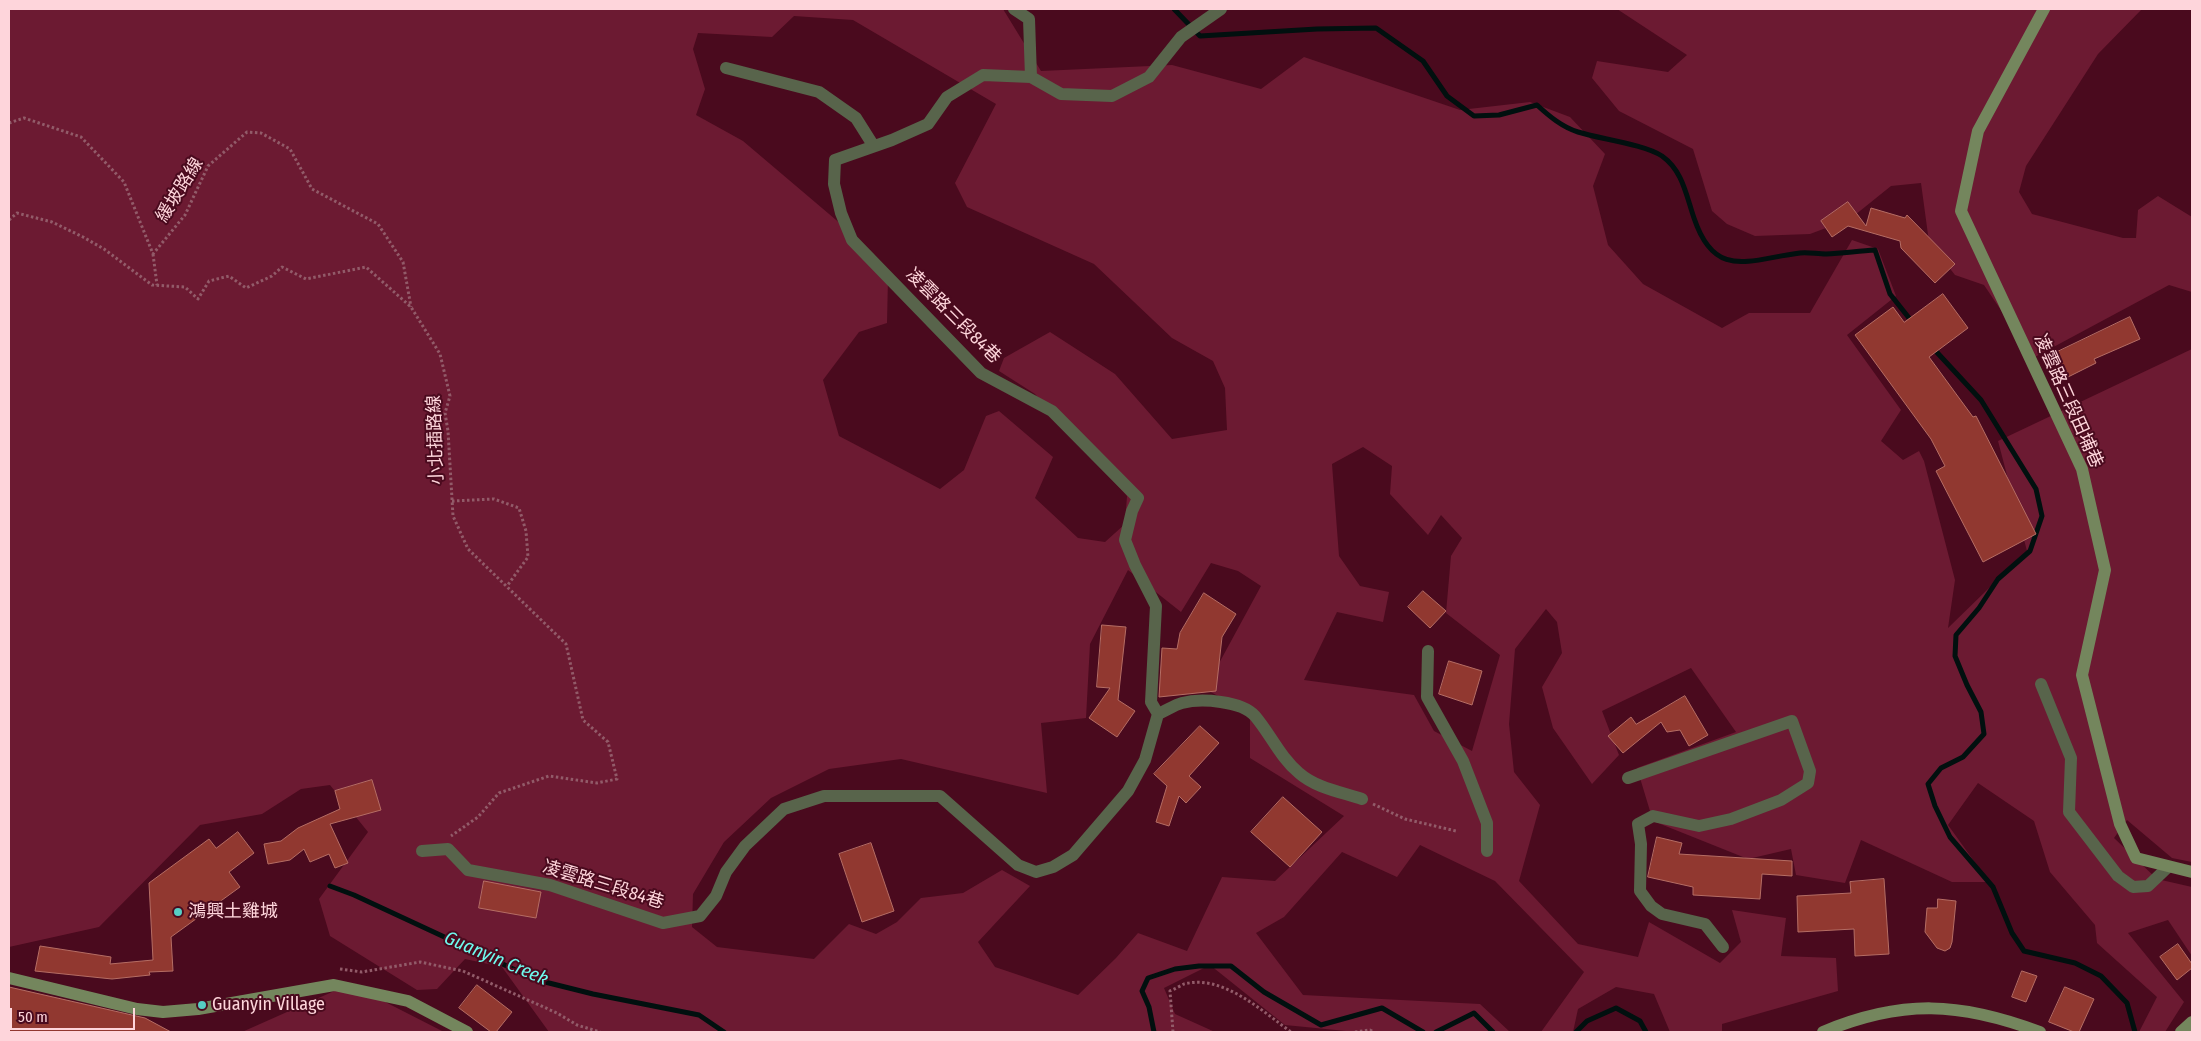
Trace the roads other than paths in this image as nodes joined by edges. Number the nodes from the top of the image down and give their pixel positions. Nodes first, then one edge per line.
1 (1014, 9) edge
2 (1221, 9) edge
3 (2044, 9) edge
4 (726, 68) dead end
5 (1031, 77) junction
6 (873, 145) junction
7 (1428, 651) dead end
8 (2041, 684) dead end
9 (1158, 714) junction
10 (1628, 778) dead end
11 (1362, 799) road end
12 (422, 851) dead end
13 (1487, 851) dead end
14 (2168, 867) junction
15 (2192, 872) edge
16 (1724, 947) dead end
17 (9, 978) edge
18 (2192, 1022) edge
19 (468, 1032) edge
20 (1823, 1032) edge
21 (2040, 1032) edge
22 (2181, 1032) edge

1 - 5 street
2 - 5 street
3 - 14 street, 凌雲路三段田埔巷
4 - 6 street
5 - 6 street, 凌雲路三段84巷
6 - 9 street, 凌雲路三段84巷
7 - 13 street
8 - 14 street
9 - 11 street
9 - 12 street, 凌雲路三段84巷
10 - 16 street
14 - 15 street, 凌雲路三段田埔巷
17 - 19 street
18 - 22 street
20 - 21 street

